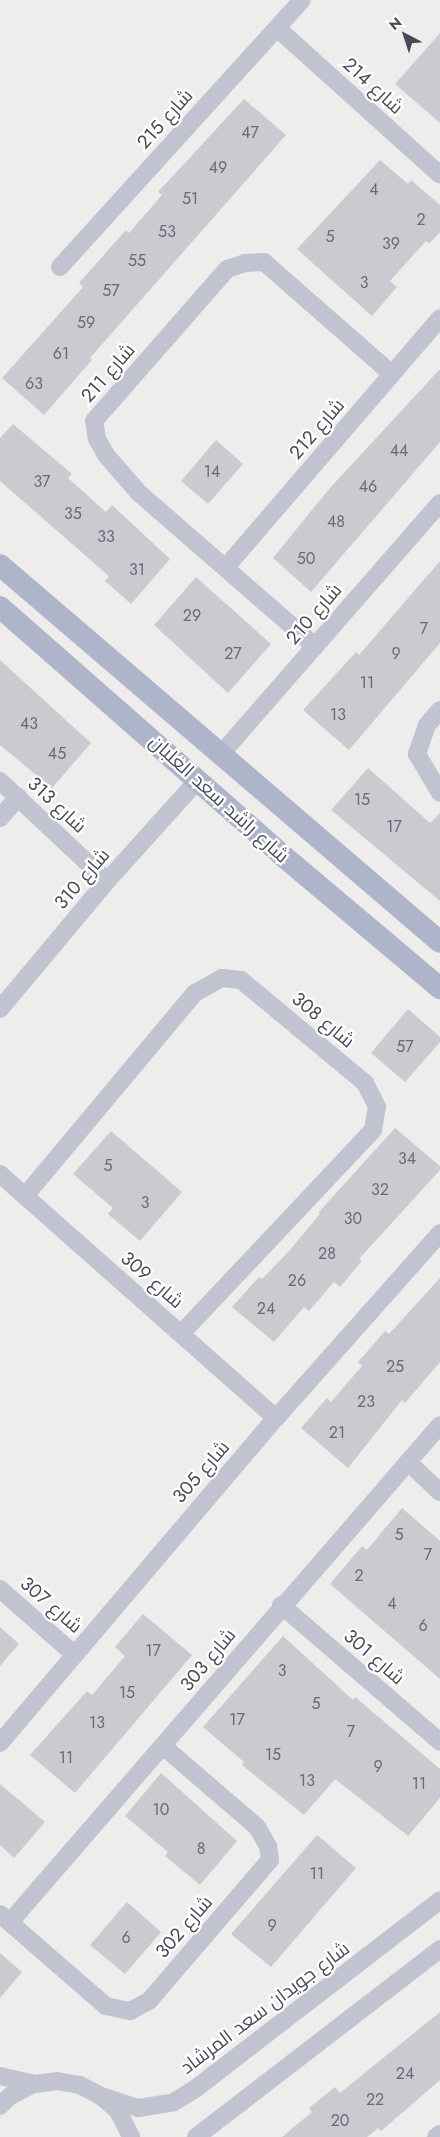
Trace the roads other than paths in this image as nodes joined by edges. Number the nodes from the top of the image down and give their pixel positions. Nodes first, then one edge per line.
1 (302, 0) edge
2 (277, 28) junction
3 (440, 175) edge
4 (60, 267) dead end
5 (440, 318) edge
6 (392, 374) junction
7 (440, 503) edge
8 (0, 565) edge
9 (226, 567) junction
10 (0, 608) edge
11 (315, 646) junction
12 (440, 710) edge
13 (221, 754) junction
14 (199, 779) junction
15 (0, 781) edge
16 (440, 793) edge
17 (18, 797) junction
18 (0, 818) edge
19 (304, 827) junction
20 (282, 855) junction
21 (108, 881) junction
22 (440, 942) edge
23 (440, 988) edge
24 (0, 1009) edge
25 (0, 1174) edge
26 (25, 1196) junction
27 (440, 1233) edge
28 (181, 1334) junction
29 (276, 1418) junction
30 (440, 1425) edge
31 (408, 1462) junction
32 (440, 1492) edge
33 (0, 1588) edge
34 (281, 1605) junction
35 (74, 1654) junction
36 (440, 1742) edge
37 (0, 1743) edge
38 (164, 1747) junction
39 (440, 1900) edge
40 (5, 1918) edge
41 (440, 1950) edge
42 (0, 2076) edge
43 (34, 2084) junction
44 (101, 2096) junction
45 (0, 2106) edge
46 (440, 2134) edge
47 (131, 2137) edge
48 (196, 2137) edge
49 (436, 2137) edge

1 - 2 street, شارع 215
2 - 3 street, شارع 214
2 - 4 street, شارع 215
5 - 6 street, شارع 212
6 - 9 street, شارع 212
6 - 9 street, شارع 211
7 - 11 street, شارع 210
8 - 13 main road, شارع راشد سعد العلبان
9 - 11 street, شارع 211
10 - 14 main road, شارع راشد سعد العلبان
11 - 13 street, شارع 210
12 - 16 street
13 - 19 main road, شارع راشد سعد العلبان
14 - 20 main road, شارع راشد سعد العلبان
14 - 21 street, شارع 310
15 - 17 street, شارع 313
17 - 18 street
17 - 21 street, شارع 313
19 - 20 main road
19 - 22 main road, شارع راشد سعد العلبان
20 - 23 main road, شارع راشد سعد العلبان
21 - 24 street, شارع 310
25 - 26 street, شارع 309
26 - 28 street, شارع 309
26 - 28 street, شارع 308
27 - 29 street, شارع 305
28 - 29 street, شارع 309
29 - 35 street, شارع 305
30 - 31 street, شارع 303
31 - 32 street
31 - 34 street, شارع 303
33 - 35 street, شارع 307
34 - 36 street, شارع 301
34 - 38 street, شارع 303
35 - 37 street, شارع 305
38 - 40 street, شارع 303
38 - 40 street, شارع 302
39 - 44 street, شارع جويدان سعد المرشاد
41 - 48 street
42 - 43 street
43 - 44 street
43 - 45 street
44 - 47 street
46 - 49 street

